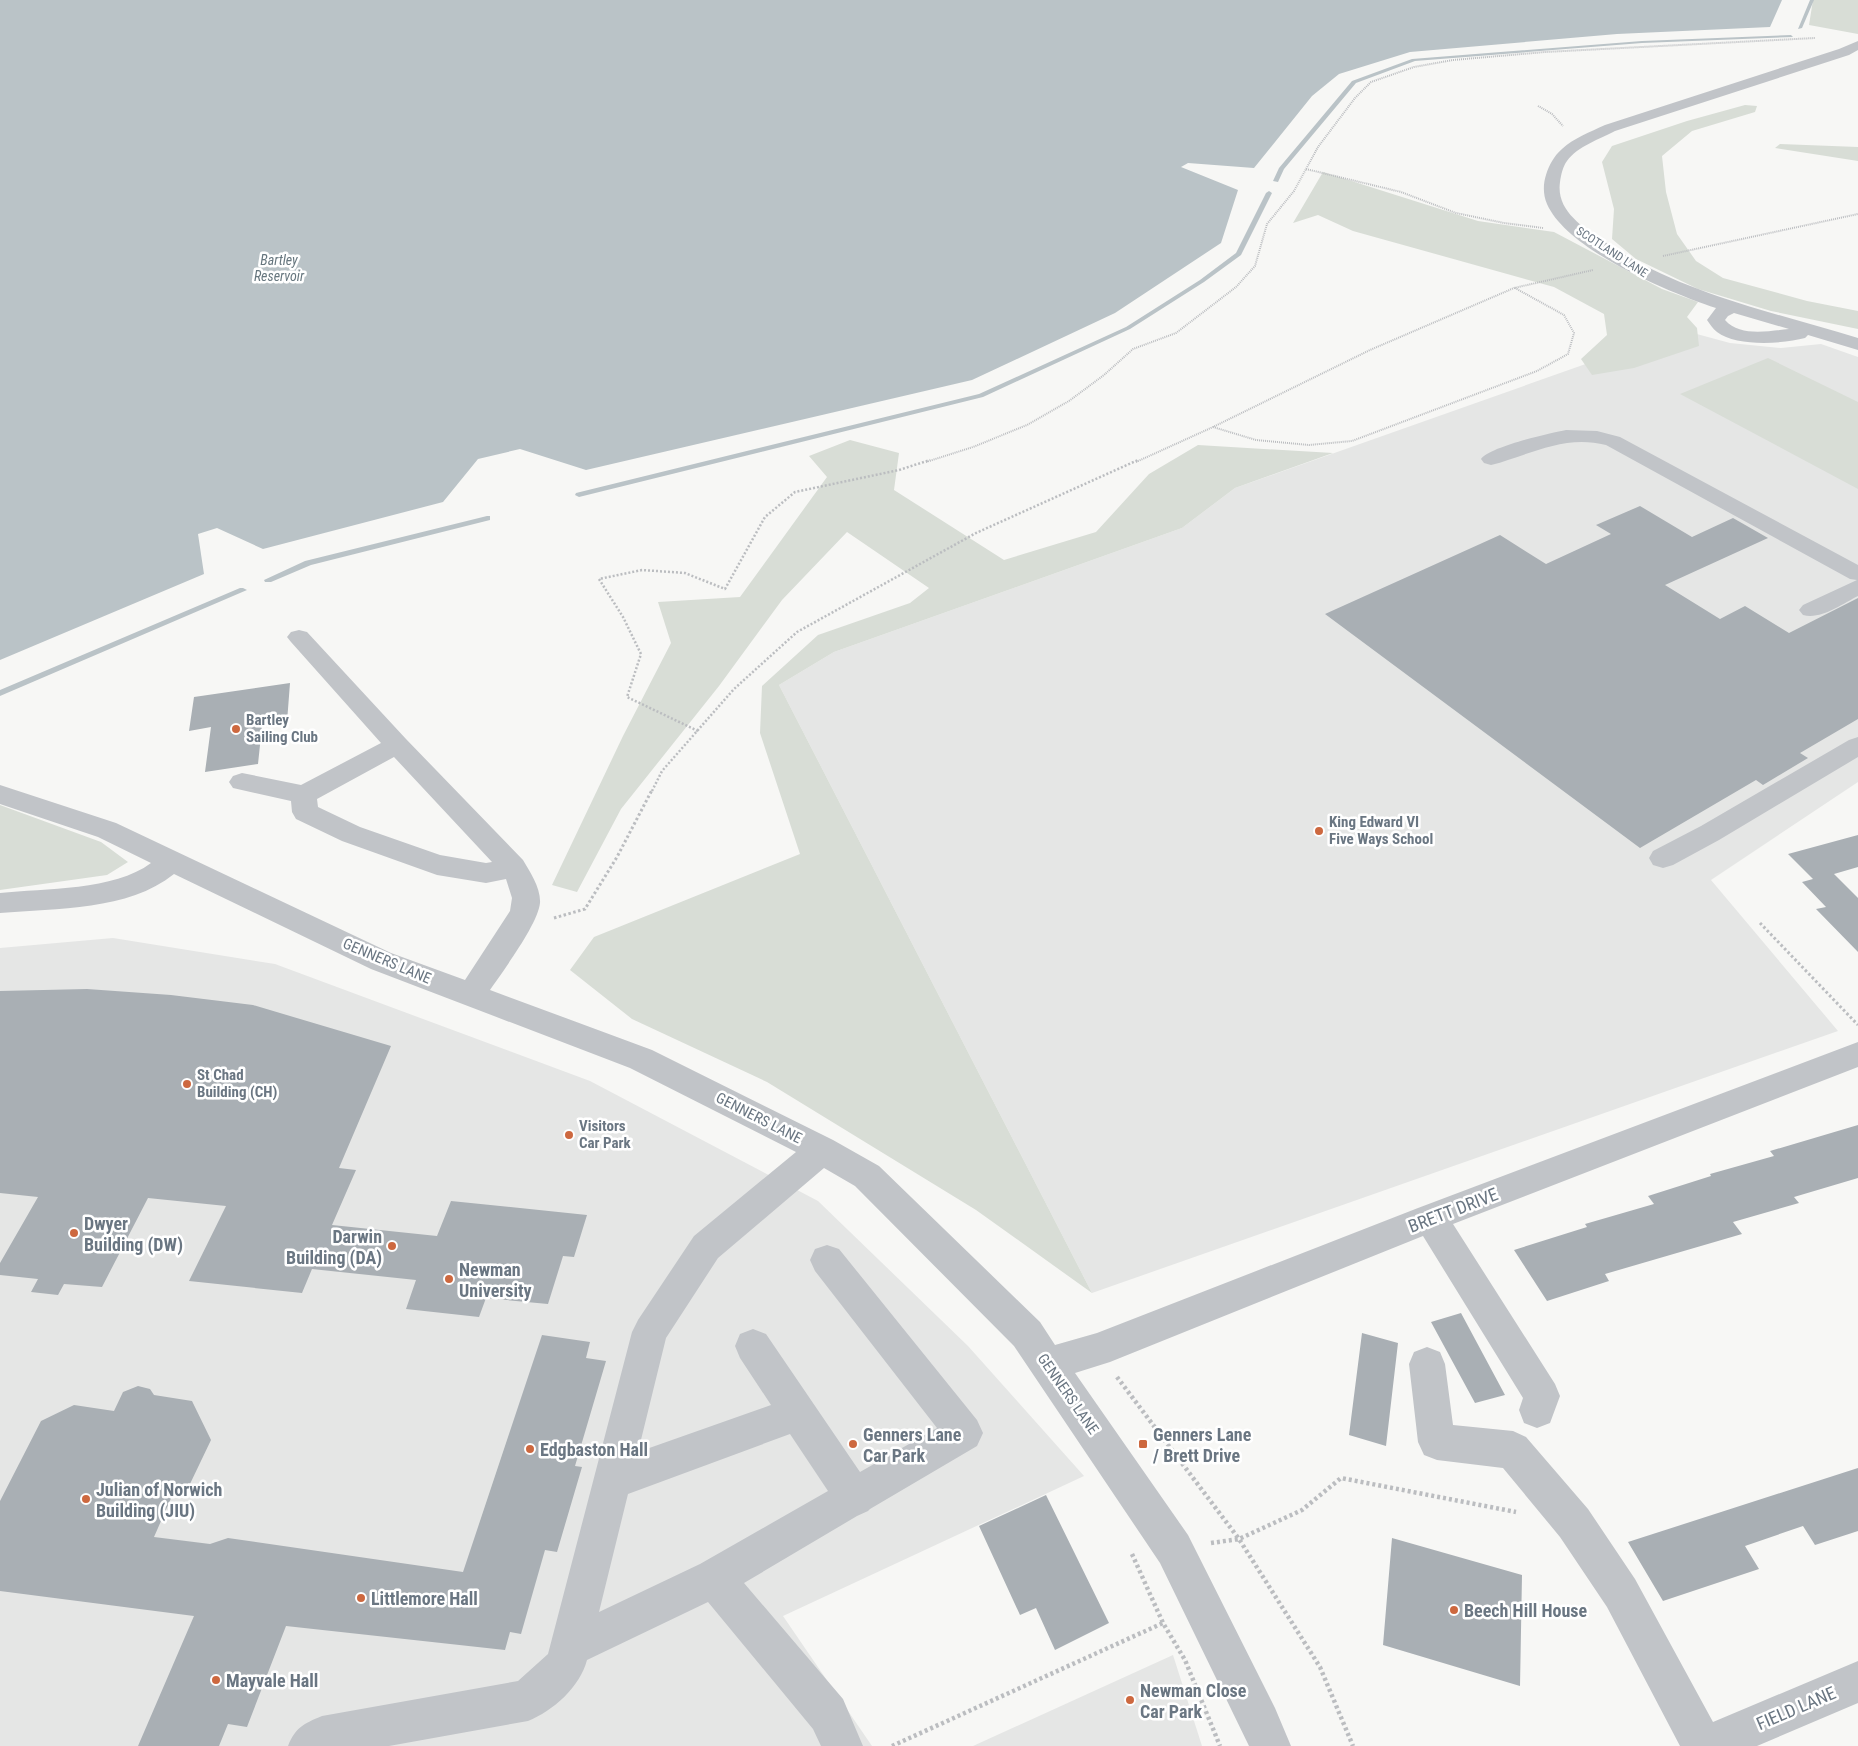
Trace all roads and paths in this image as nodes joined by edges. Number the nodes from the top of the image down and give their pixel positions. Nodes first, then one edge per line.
1 (1817, 38) dead end
2 (1858, 45) edge
3 (1306, 168) junction
4 (1858, 214) edge
5 (1576, 228) junction
6 (1626, 264) junction
7 (1514, 288) junction
8 (1733, 308) junction
9 (1821, 332) junction
10 (1858, 344) edge
11 (1213, 427) junction
12 (1491, 459) dead end
13 (1858, 574) edge
14 (1858, 587) edge
15 (1811, 610) dead end
16 (299, 637) dead end
17 (698, 731) junction
18 (397, 745) junction
19 (1858, 746) edge
20 (242, 782) dead end
21 (0, 794) edge
22 (304, 795) junction
23 (1663, 858) dead end
24 (172, 861) junction
25 (513, 867) junction
26 (0, 903) edge
27 (1760, 923) dead end
28 (514, 928) junction
29 (471, 995) junction
30 (1858, 1025) edge
31 (1858, 1054) edge
32 (822, 1150) junction
33 (1430, 1218) junction
34 (827, 1260) dead end
35 (753, 1346) dead end
36 (1097, 1350) junction
37 (1048, 1364) junction
38 (1427, 1364) dead end
39 (1537, 1410) dead end
40 (798, 1413) junction
41 (611, 1481) junction
42 (855, 1498) junction
43 (1574, 1523) junction
44 (1239, 1539) junction
45 (1174, 1549) junction
46 (714, 1578) junction
47 (570, 1647) junction
48 (1858, 1682) edge
49 (309, 1746) edge
50 (842, 1746) edge
51 (892, 1746) edge
52 (1220, 1746) edge
53 (1270, 1746) edge
54 (1353, 1746) edge
55 (1703, 1746) edge
56 (1707, 1746) edge

1 - 3 path
2 - 5 street, SCOTLAND LANE
3 - 5 path
3 - 17 path
4 - 6 path
5 - 6 street, SCOTLAND LANE
6 - 7 path
6 - 8 street, SCOTLAND LANE
7 - 11 path
7 - 11 path
8 - 9 street, SCOTLAND LANE
8 - 9 street
9 - 10 street, SCOTLAND LANE
11 - 17 path
12 - 13 street
14 - 15 street
16 - 18 street
17 - 28 path
18 - 22 street
18 - 25 street
19 - 23 street
20 - 22 street
21 - 24 street, GENNERS LANE
22 - 25 street
24 - 26 street
24 - 29 street, GENNERS LANE
25 - 28 street
27 - 30 path
28 - 29 street
29 - 32 street, GENNERS LANE
31 - 33 street, BRETT DRIVE
32 - 37 street, GENNERS LANE
32 - 41 street
33 - 36 street, BRETT DRIVE
33 - 39 street
34 - 42 street
35 - 40 street
36 - 37 street, BRETT DRIVE
36 - 44 path
37 - 45 street, GENNERS LANE
38 - 43 street
40 - 41 street
40 - 42 street
41 - 47 street
42 - 46 street
43 - 44 path
43 - 55 street
44 - 45 path
44 - 54 path
45 - 53 street, GENNERS LANE
46 - 47 street
46 - 50 street
47 - 49 street
48 - 56 street, FIELD LANE
51 - 52 path

